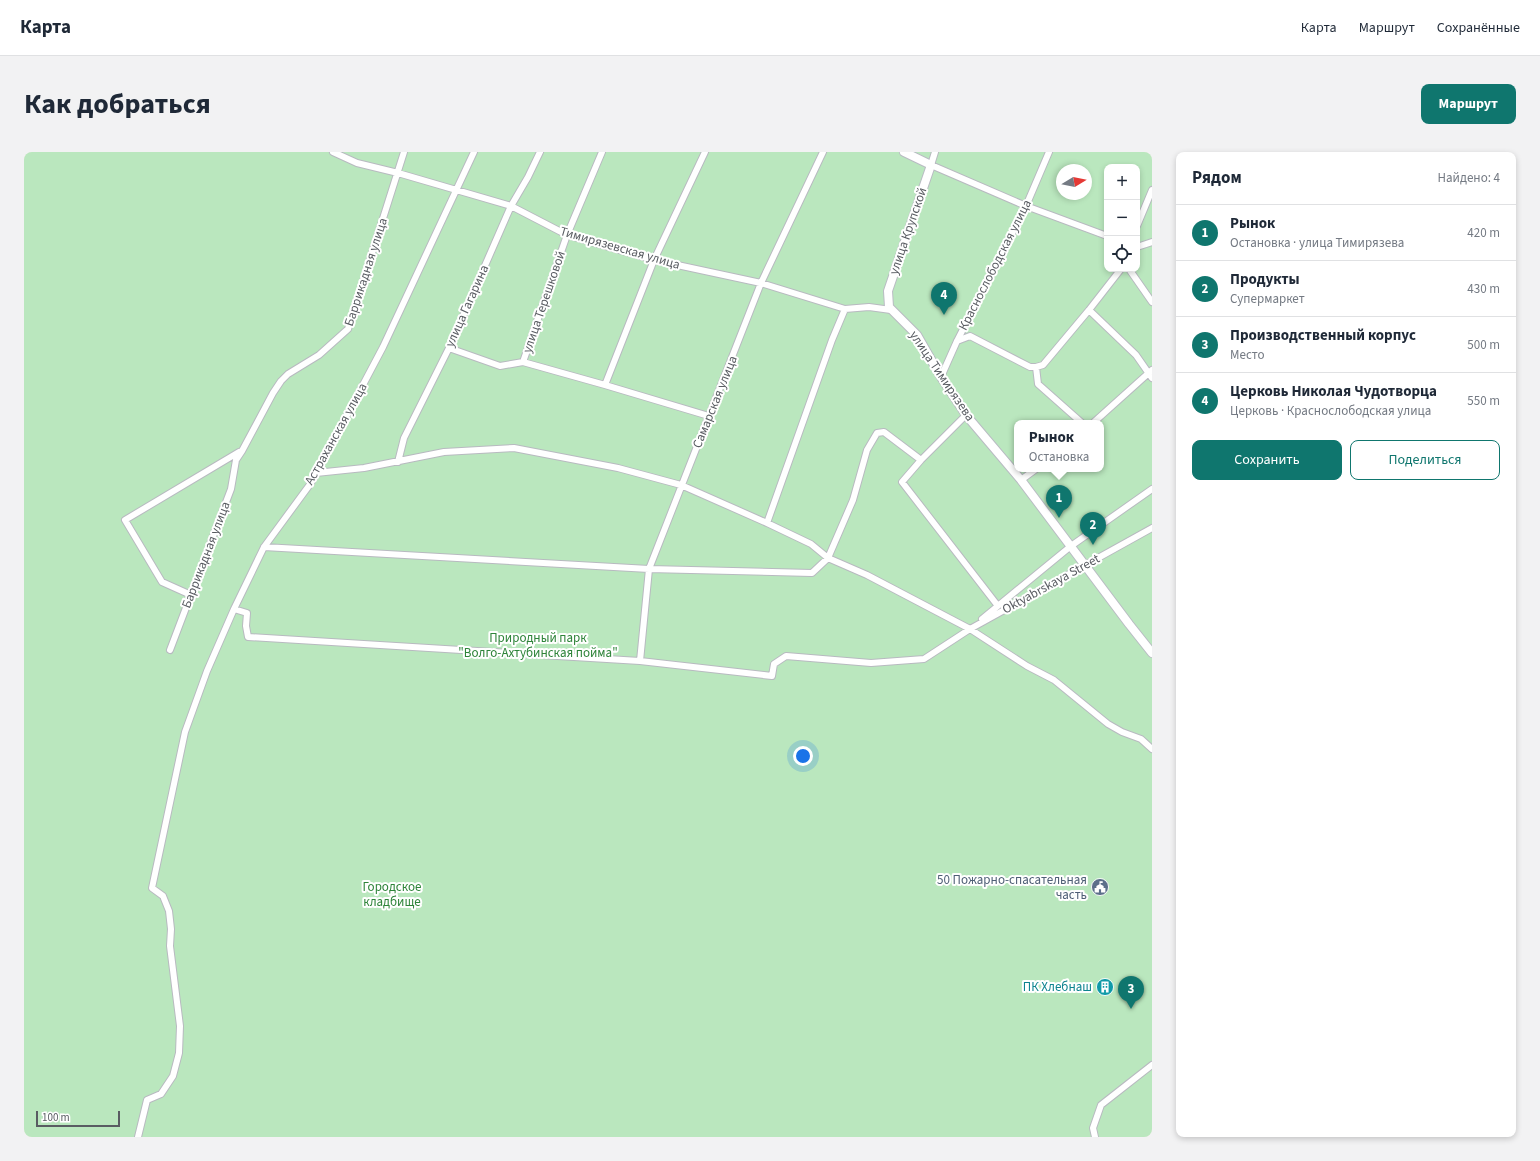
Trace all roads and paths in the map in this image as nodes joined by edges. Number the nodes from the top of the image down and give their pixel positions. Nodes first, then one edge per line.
1 (333, 152) edge
2 (404, 152) edge
3 (474, 152) edge
4 (540, 152) edge
5 (602, 152) edge
6 (705, 152) edge
7 (823, 152) edge
8 (904, 152) edge
9 (935, 152) edge
10 (1049, 152) edge
11 (931, 165) junction
12 (398, 173) junction
13 (456, 190) junction
14 (1152, 190) edge
15 (511, 206) junction
16 (1026, 206) junction
17 (1140, 219) edge
18 (567, 235) junction
19 (1104, 235) edge
20 (1152, 242) edge
21 (1140, 247) edge
22 (654, 260) junction
23 (1118, 272) edge
24 (1131, 272) edge
25 (761, 283) junction
26 (1152, 302) edge
27 (845, 309) junction
28 (891, 310) junction
29 (1089, 310) junction
30 (957, 341) junction
31 (449, 348) junction
32 (522, 362) junction
33 (1036, 367) junction
34 (1151, 374) edge
35 (941, 377) junction
36 (605, 385) junction
37 (966, 414) junction
38 (709, 416) junction
39 (1079, 420) edge
40 (1097, 420) edge
41 (242, 451) junction
42 (921, 460) junction
43 (398, 462) junction
44 (1014, 472) edge
45 (1014, 472) edge
46 (1032, 472) edge
47 (316, 473) junction
48 (1021, 480) junction
49 (681, 485) junction
50 (1152, 489) edge
51 (768, 523) junction
52 (1152, 528) edge
53 (1071, 546) junction
54 (264, 547) junction
55 (828, 558) junction
56 (1084, 565) junction
57 (649, 569) junction
58 (191, 595) junction
59 (998, 606) junction
60 (234, 609) junction
61 (970, 629) junction
62 (1151, 649) edge
63 (170, 650) dead end
64 (640, 661) junction
65 (1152, 748) edge
66 (1152, 1065) edge
67 (138, 1137) edge
68 (1096, 1137) edge

1 - 12 street, Тимирязевская улица
2 - 12 street, Баррикадная улица
3 - 13 street, Астраханская улица
4 - 15 street, улица Гагарина
5 - 18 street, улица Терешковой
6 - 22 street
7 - 25 street, Самарская улица
8 - 11 street
9 - 11 street, улица Крупской
10 - 16 street, Краснослободская улица
11 - 16 street
11 - 28 street, улица Крупской
12 - 13 street, Тимирязевская улица
12 - 41 street, Баррикадная улица
13 - 15 street, Тимирязевская улица
13 - 47 street, Астраханская улица
14 - 17 street
15 - 18 street, Тимирязевская улица
15 - 31 street, улица Гагарина
16 - 19 street
16 - 30 street, Краснослободская улица
18 - 22 street, Тимирязевская улица
18 - 32 street, улица Терешковой
20 - 21 street
22 - 25 street, Тимирязевская улица
22 - 36 street
23 - 29 street
24 - 26 street
25 - 27 street, Тимирязевская улица
25 - 38 street, Самарская улица
27 - 28 street, Тимирязевская улица
27 - 51 street
28 - 35 street, улица Тимирязева
29 - 33 street
29 - 34 street
30 - 33 street
30 - 35 street, Краснослободская улица
31 - 32 street
31 - 43 street, улица Гагарина
32 - 36 street
33 - 39 street
34 - 40 street
35 - 37 street, улица Тимирязева
36 - 38 street
37 - 42 street
37 - 44 street, улица Тимирязева
38 - 49 street, Самарская улица
41 - 58 street, Баррикадная улица
41 - 58 street
42 - 55 street
42 - 59 street
43 - 47 street
43 - 49 street
45 - 48 street, улица Тимирязева
46 - 48 street
47 - 54 street, Астраханская улица
48 - 53 street, улица Тимирязева
49 - 51 street
49 - 57 street, Самарская улица
50 - 53 street
51 - 55 street
52 - 56 street, Oktyabrskaya Street
53 - 56 street, улица Тимирязева
53 - 59 street
54 - 57 street
54 - 60 street, Астраханская улица
55 - 57 street
55 - 61 street
56 - 61 street, Oktyabrskaya Street
56 - 62 street, улица Тимирязева
57 - 64 street, Самарская улица
58 - 63 street, Баррикадная улица
59 - 61 street
60 - 64 street
60 - 67 street, Астраханская улица
61 - 64 street
61 - 65 street
66 - 68 street

